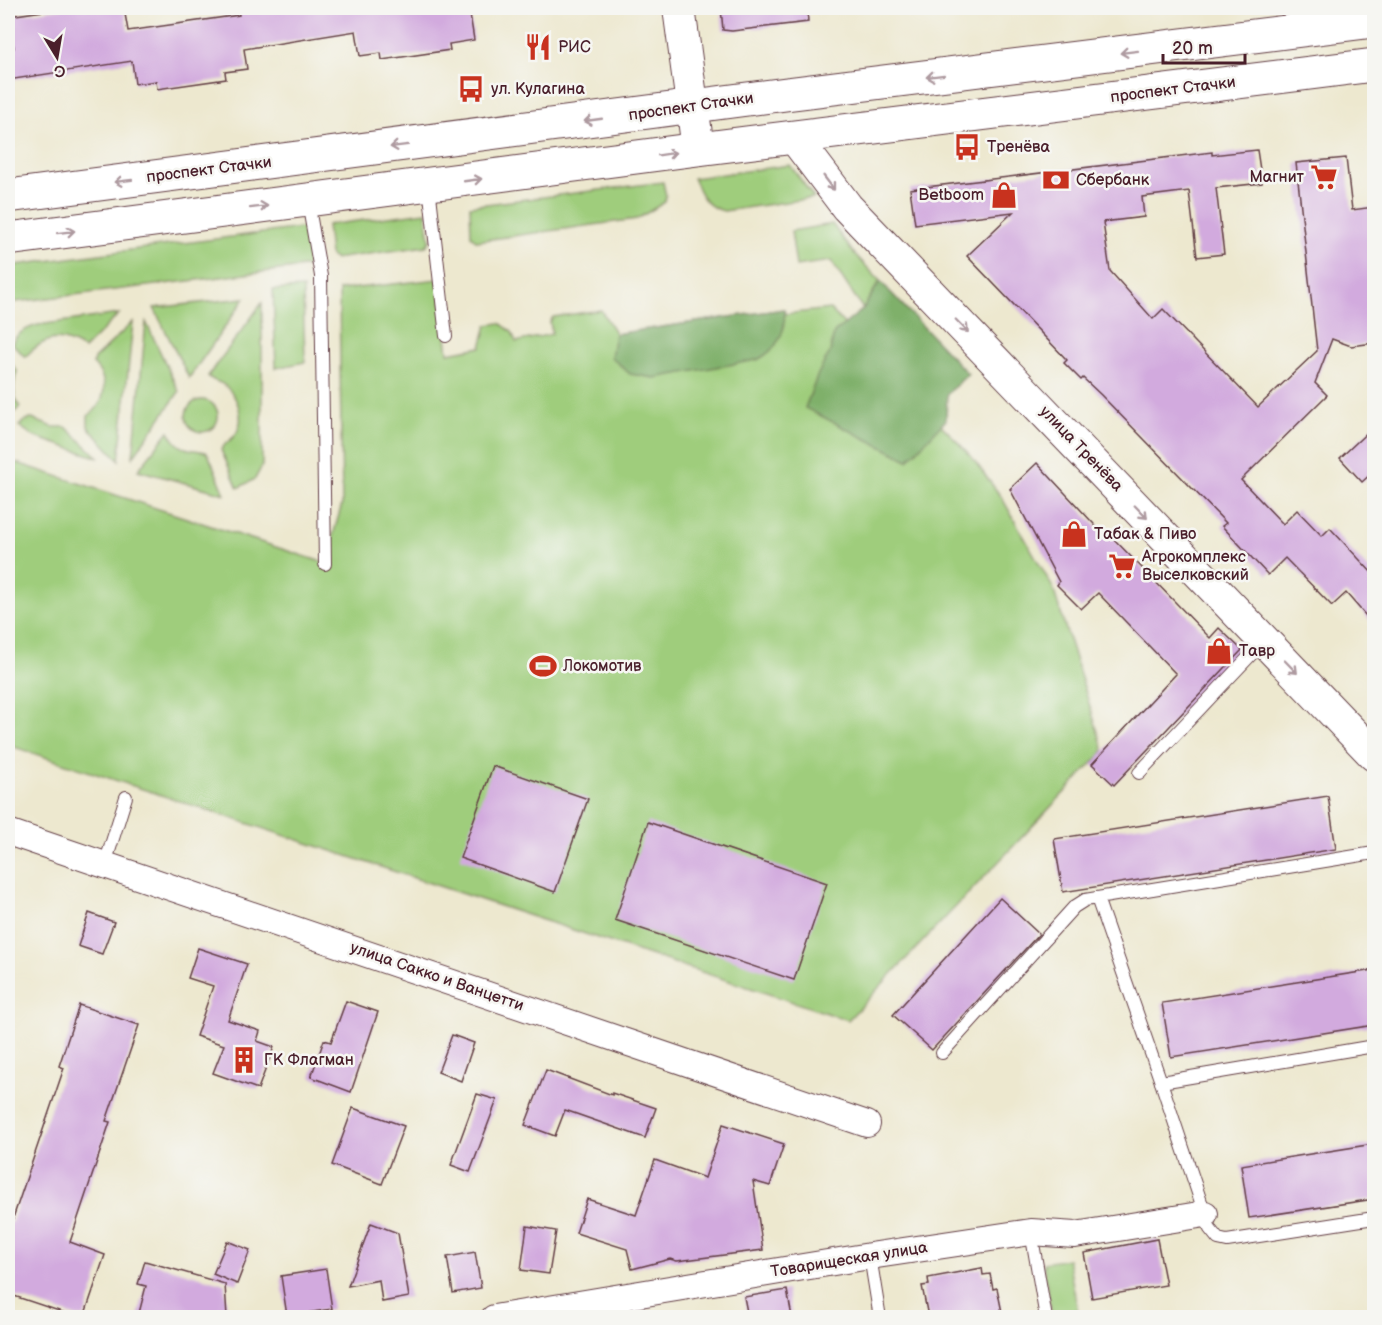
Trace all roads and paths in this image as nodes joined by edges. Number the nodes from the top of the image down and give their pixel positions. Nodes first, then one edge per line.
1 (679, 8) edge
2 (1374, 21) edge
3 (1374, 65) edge
4 (692, 106) junction
5 (794, 137) junction
6 (698, 149) junction
7 (429, 186) junction
8 (8, 196) edge
9 (308, 201) junction
10 (8, 239) edge
11 (446, 336) dead end
12 (325, 564) dead end
13 (1265, 640) junction
14 (1374, 754) edge
15 (1139, 773) dead end
16 (126, 797) dead end
17 (8, 832) edge
18 (1374, 853) edge
19 (105, 864) junction
20 (1097, 898) junction
21 (1374, 1046) edge
22 (942, 1053) dead end
23 (1161, 1082) junction
24 (867, 1124) dead end
25 (1205, 1214) junction
26 (1374, 1218) edge
27 (1031, 1232) junction
28 (870, 1256) junction
29 (494, 1317) edge
30 (880, 1317) edge
31 (1046, 1317) edge

1 - 4 street
2 -> 4 main road, проспект Стачки
3 - 5 main road, проспект Стачки
4 - 6 street
4 -> 8 main road, проспект Стачки
5 - 6 main road, проспект Стачки
5 -> 13 street, улица Тренёва
7 -> 6 main road, проспект Стачки
7 - 9 main road, проспект Стачки
7 - 11 lane
10 -> 9 main road, проспект Стачки
9 - 12 lane
13 -> 14 street, улица Тренёва
13 - 15 lane
16 - 19 lane
17 - 19 street, улица Сакко и Ванцетти
18 - 20 lane
19 - 24 street, улица Сакко и Ванцетти
20 - 22 lane
20 - 23 lane
21 - 23 lane
23 - 25 lane
25 - 26 lane
25 - 27 street, Товарищеская улица
27 - 28 street, Товарищеская улица
27 - 31 lane
28 - 29 street, Товарищеская улица
28 - 30 lane

